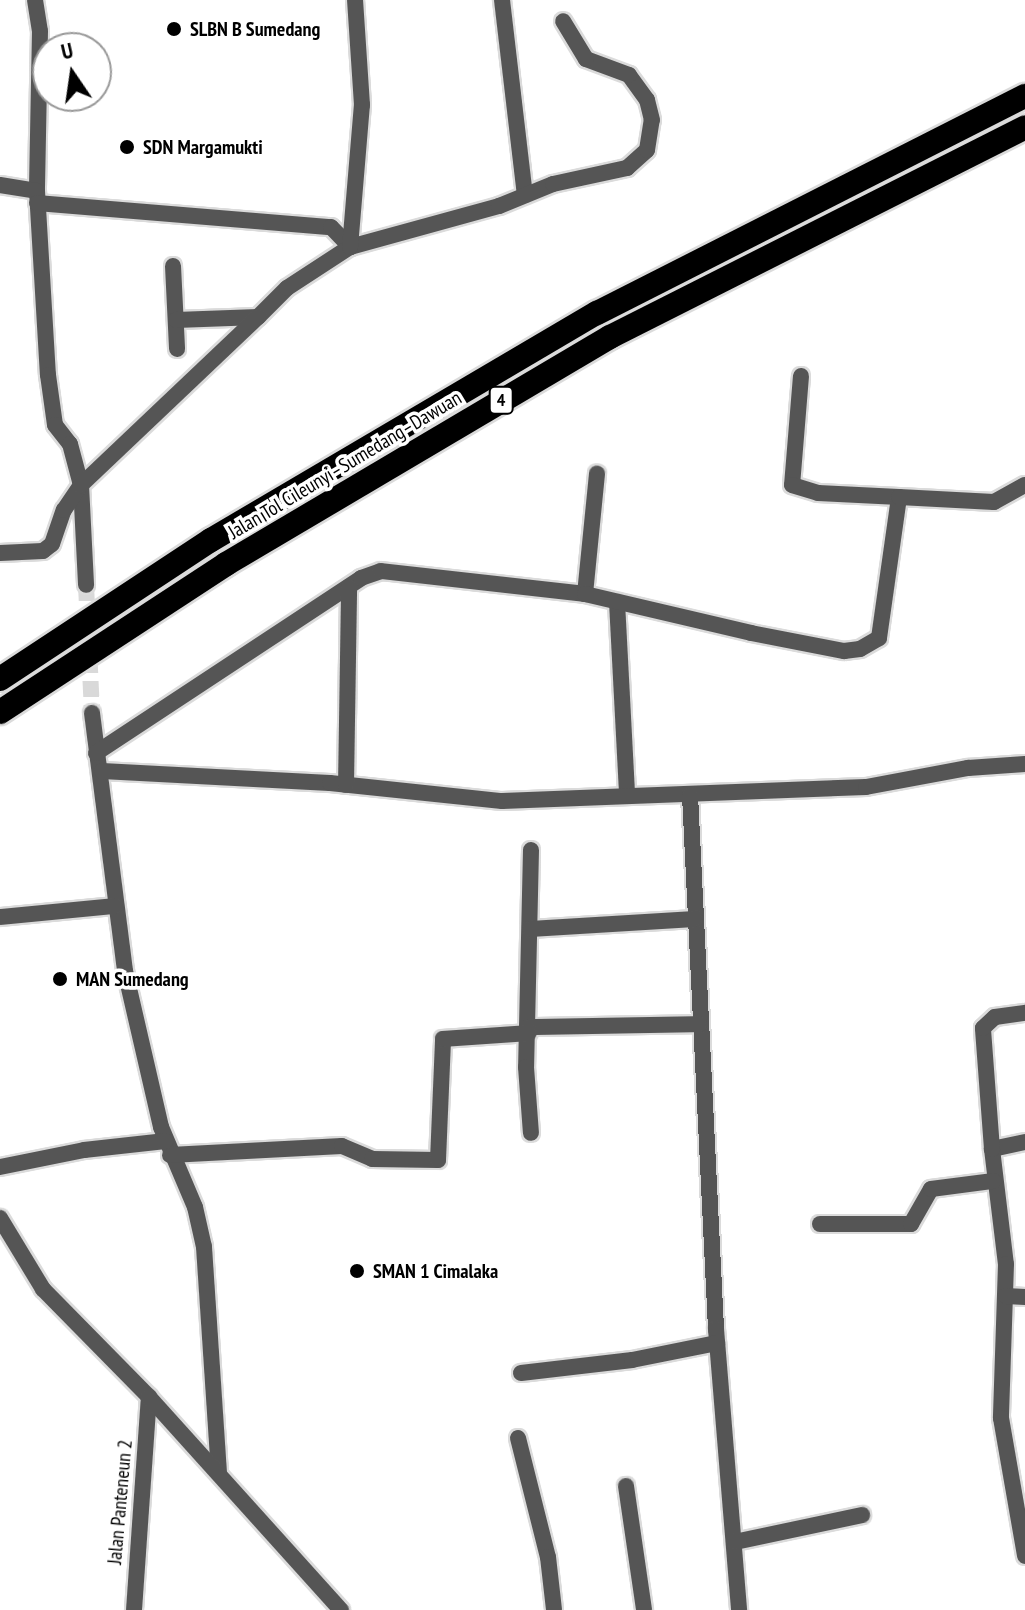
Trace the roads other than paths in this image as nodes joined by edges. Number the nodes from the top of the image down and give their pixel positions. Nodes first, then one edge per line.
1 (35, 0) edge
2 (355, 0) edge
3 (502, 0) edge
4 (563, 21) dead end
5 (1025, 96) edge
6 (1025, 127) edge
7 (0, 185) edge
8 (525, 195) junction
9 (37, 197) junction
10 (350, 247) junction
11 (173, 266) dead end
12 (258, 317) junction
13 (176, 320) junction
14 (177, 349) dead end
15 (801, 376) dead end
16 (597, 474) dead end
17 (81, 485) junction
18 (1025, 485) edge
19 (899, 497) junction
20 (0, 553) edge
21 (86, 585) tunnel mouth
22 (349, 587) junction
23 (585, 594) junction
24 (617, 602) junction
25 (0, 679) edge
26 (0, 712) edge
27 (92, 713) tunnel mouth
28 (96, 753) junction
29 (1025, 764) edge
30 (102, 771) junction
31 (346, 785) junction
32 (627, 795) junction
33 (690, 795) junction
34 (531, 850) dead end
35 (115, 906) junction
36 (0, 917) edge
37 (695, 919) junction
38 (530, 929) junction
39 (1025, 1013) edge
40 (699, 1024) junction
41 (529, 1030) junction
42 (531, 1133) dead end
43 (1025, 1142) edge
44 (168, 1148) junction
45 (992, 1149) junction
46 (0, 1167) edge
47 (993, 1181) junction
48 (0, 1218) edge
49 (820, 1224) dead end
50 (1006, 1296) junction
51 (1025, 1297) edge
52 (717, 1343) junction
53 (521, 1373) dead end
54 (149, 1397) junction
55 (518, 1438) dead end
56 (219, 1474) junction
57 (626, 1486) dead end
58 (862, 1515) dead end
59 (735, 1542) junction
60 (1025, 1556) edge
61 (134, 1610) edge
62 (341, 1610) edge
63 (554, 1610) edge
64 (644, 1610) edge
65 (739, 1610) edge

1 - 9 street
2 - 10 street
3 - 8 street
4 - 8 street
5 - 25 highway, Jalan Tol Cileunyi–Sumedang–Dawuan / 4
6 - 26 highway, Jalan Tol Cileunyi–Sumedang–Dawuan / 4
7 - 9 street
8 - 10 street
9 - 10 street
9 - 17 street
10 - 12 street
11 - 13 street
12 - 13 street
12 - 17 street
13 - 14 street
15 - 19 street
16 - 23 street
17 - 20 street
17 - 21 street
18 - 19 street
19 - 24 street
22 - 23 street
22 - 28 street
22 - 31 street
23 - 24 street
24 - 32 street
27 - 28 street
28 - 30 street
29 - 33 street
30 - 31 street
30 - 35 street
31 - 32 street
32 - 33 street
33 - 37 street
34 - 38 street
35 - 36 street
35 - 44 street
37 - 38 street
37 - 40 street
38 - 41 street
39 - 45 street
40 - 41 street
40 - 52 street
41 - 42 street
41 - 44 street
43 - 45 street
44 - 46 street
44 - 56 street
45 - 47 street
47 - 49 street
47 - 50 street
48 - 54 street
50 - 51 street
50 - 60 street
52 - 53 street
52 - 59 street
54 - 56 street
54 - 61 street, Jalan Panteneun 2
55 - 63 street
56 - 62 street
57 - 64 street
58 - 59 street
59 - 65 street

